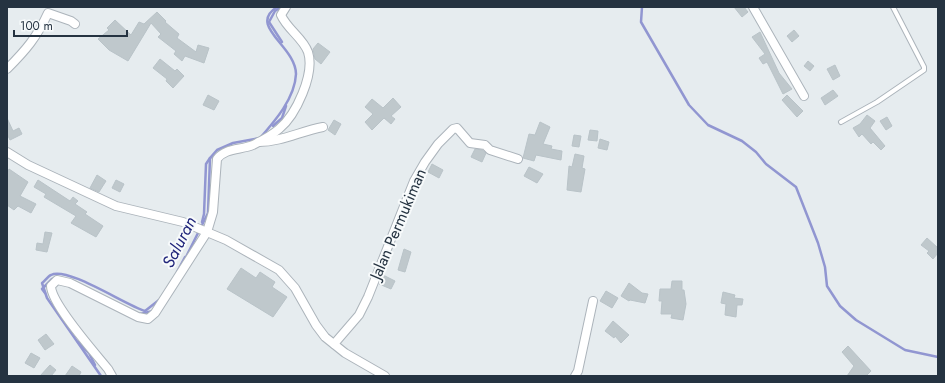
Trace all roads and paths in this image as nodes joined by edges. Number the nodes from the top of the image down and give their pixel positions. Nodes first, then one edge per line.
1 (286, 7) edge
2 (753, 7) edge
3 (893, 7) edge
4 (75, 24) dead end
5 (7, 68) edge
6 (804, 96) dead end
7 (841, 122) dead end
8 (323, 127) dead end
9 (258, 142) junction
10 (7, 152) edge
11 (518, 159) dead end
12 (206, 231) junction
13 (594, 302) dead end
14 (334, 344) junction
15 (112, 376) edge
16 (385, 376) edge
17 (575, 376) edge

1 - 9 street
2 - 6 street
3 - 7 lane
4 - 5 street
8 - 9 street
9 - 12 street
10 - 12 street
11 - 14 street, Jalan Permukiman
12 - 14 street
12 - 15 street
13 - 17 street
14 - 16 street

